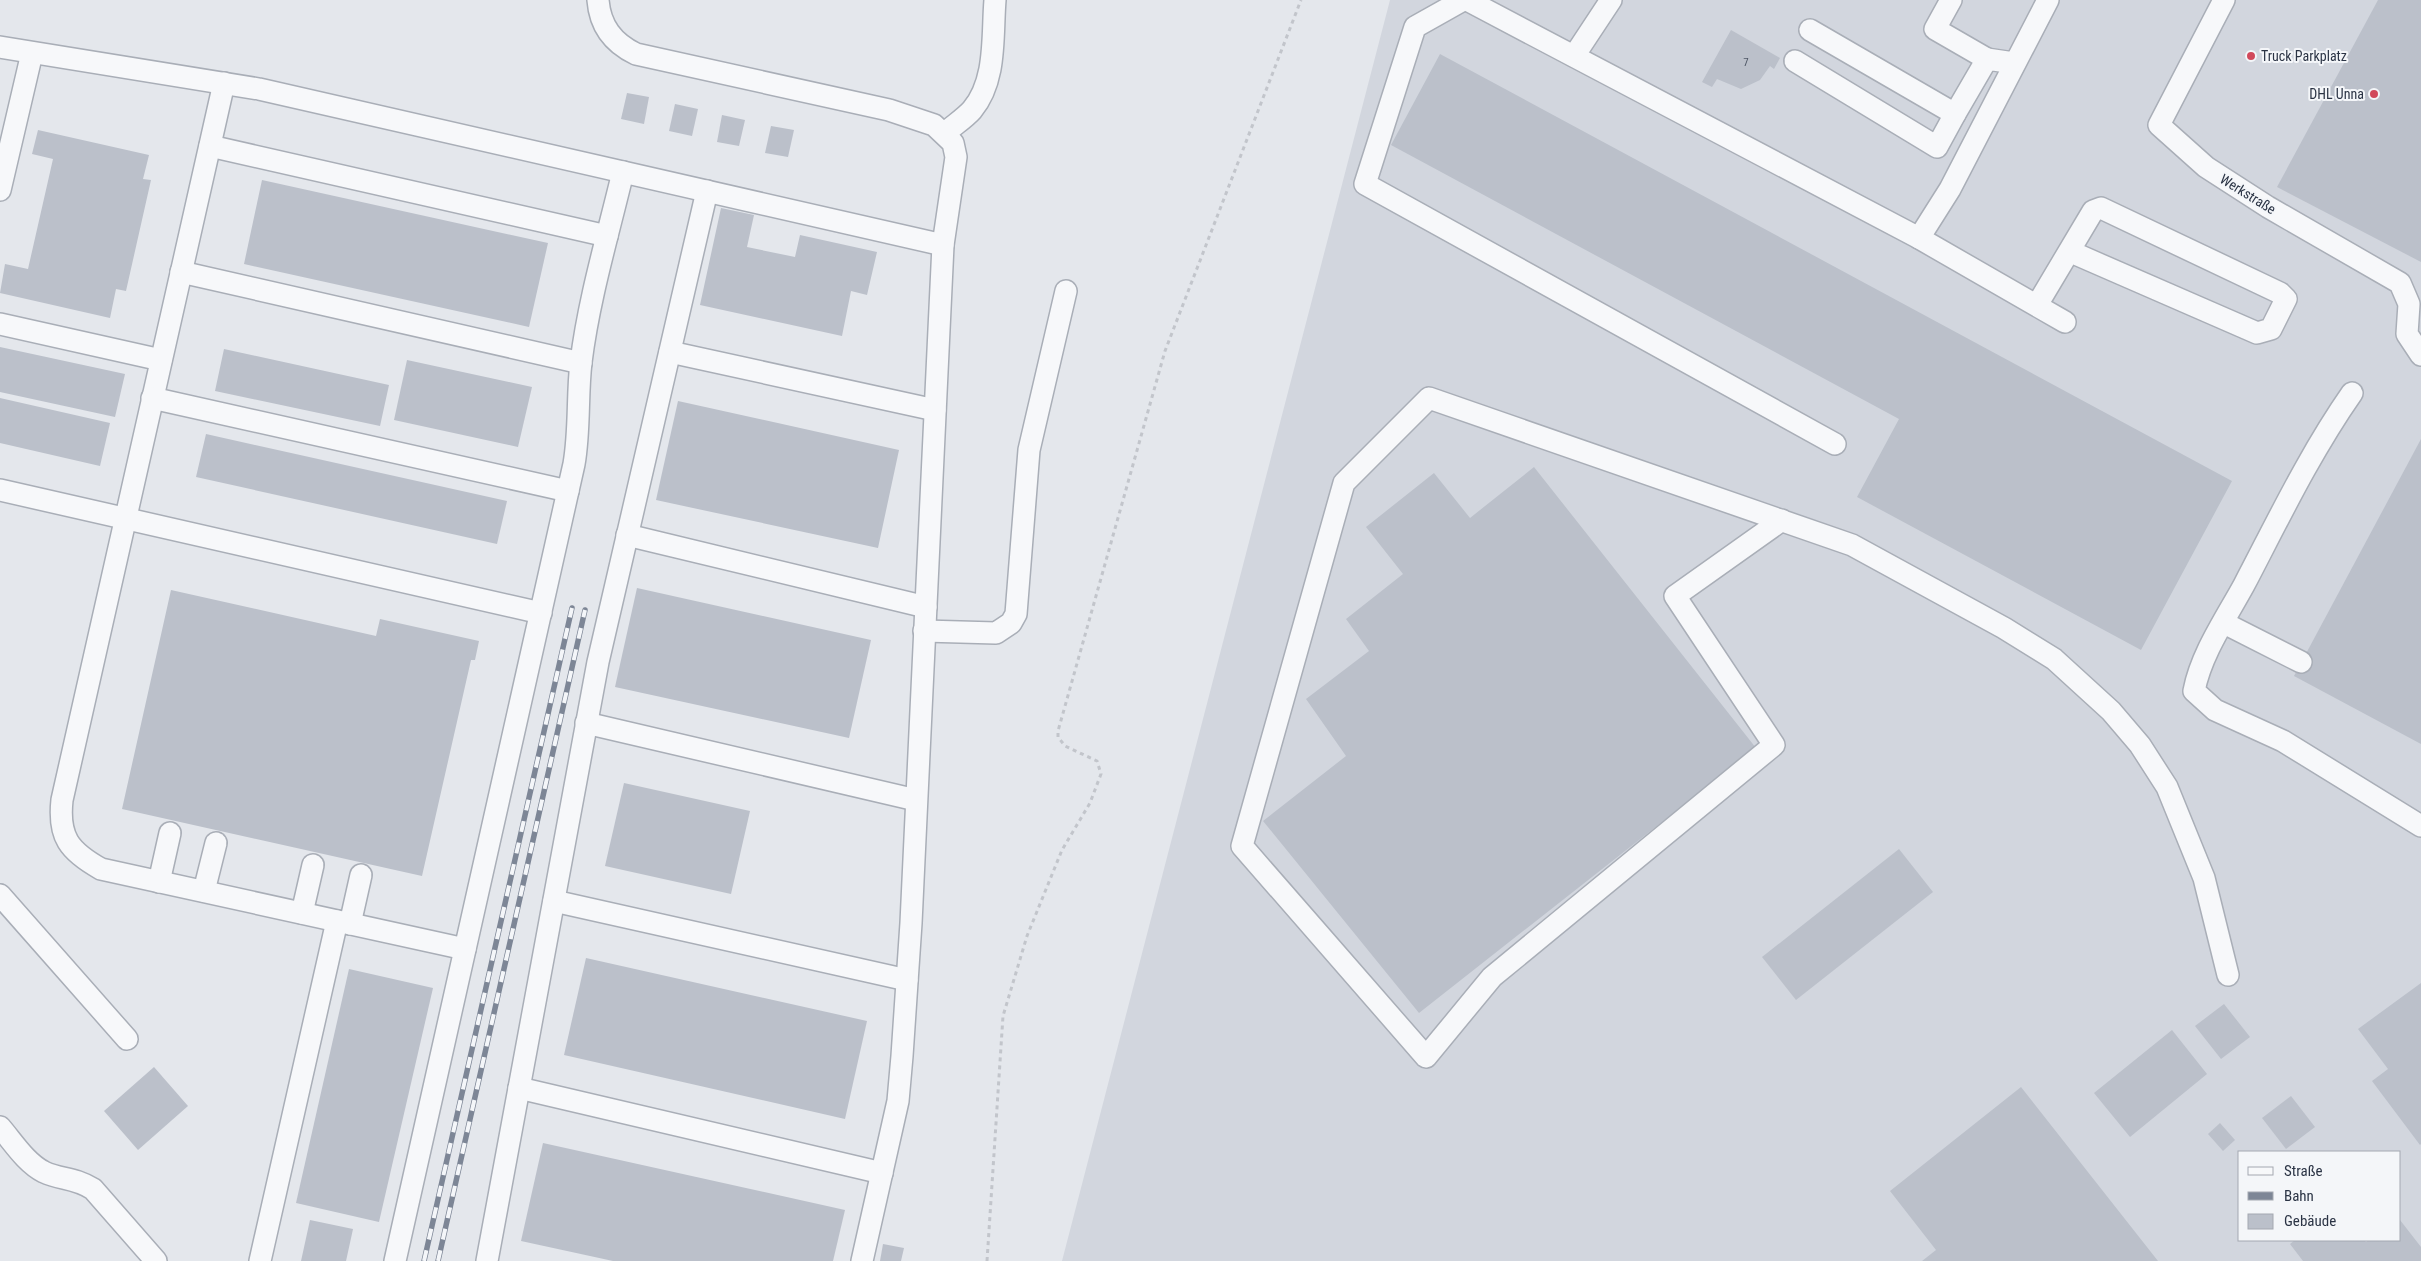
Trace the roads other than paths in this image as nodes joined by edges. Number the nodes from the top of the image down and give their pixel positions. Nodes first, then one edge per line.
1 (598, 0) edge
2 (994, 0) edge
3 (1463, 0) edge
4 (1467, 0) edge
5 (1611, 0) edge
6 (1951, 0) edge
7 (2048, 0) edge
8 (2224, 0) edge
9 (1810, 30) dead end
10 (0, 47) edge
11 (32, 53) junction
12 (1574, 56) junction
13 (1987, 59) junction
14 (1795, 61) dead end
15 (2014, 63) junction
16 (224, 83) junction
17 (1955, 114) junction
18 (945, 133) junction
19 (210, 146) junction
20 (623, 172) junction
21 (0, 190) edge
22 (707, 191) junction
23 (608, 236) junction
24 (1919, 238) junction
25 (943, 245) junction
26 (2072, 248) junction
27 (181, 272) junction
28 (1066, 291) dead end
29 (2038, 305) junction
30 (2064, 322) dead end
31 (0, 324) edge
32 (670, 352) junction
33 (2421, 355) edge
34 (161, 360) junction
35 (581, 363) junction
36 (2352, 393) dead end
37 (152, 398) junction
38 (935, 410) junction
39 (1835, 444) dead end
40 (0, 490) edge
41 (568, 491) junction
42 (126, 518) junction
43 (1782, 520) junction
44 (627, 535) junction
45 (926, 607) junction
46 (541, 613) junction
47 (2224, 623) junction
48 (924, 631) junction
49 (2301, 662) dead end
50 (586, 724) junction
51 (916, 800) junction
52 (2421, 826) edge
53 (170, 833) dead end
54 (216, 843) dead end
55 (313, 865) dead end
56 (361, 875) dead end
57 (159, 882) junction
58 (204, 892) junction
59 (0, 894) edge
60 (554, 901) junction
61 (302, 913) junction
62 (344, 922) junction
63 (465, 949) junction
64 (2228, 975) dead end
65 (907, 980) junction
66 (128, 1039) dead end
67 (519, 1088) junction
68 (0, 1127) edge
69 (882, 1173) junction
70 (156, 1261) edge
71 (260, 1261) edge
72 (395, 1261) edge
73 (487, 1261) edge
74 (862, 1261) edge

1 - 18 street
2 - 18 street
3 - 39 street
4 - 12 street
5 - 12 street
6 - 13 street
7 - 15 street
8 - 33 street, Werkstraße
9 - 17 street
10 - 11 street
11 - 16 street
11 - 21 street
12 - 24 street
13 - 15 street
13 - 17 street
14 - 17 street
15 - 24 street
16 - 19 street
16 - 20 street
18 - 25 street
19 - 23 street
19 - 27 street
20 - 22 street
20 - 23 street
22 - 25 street
22 - 32 street
23 - 35 street
24 - 29 street
25 - 38 street
26 - 26 street
26 - 29 street
27 - 34 street
27 - 35 street
28 - 48 street
29 - 30 street
31 - 34 street
32 - 38 street
32 - 44 street
34 - 37 street
35 - 41 street
36 - 47 street
37 - 41 street
37 - 42 street
38 - 45 street
40 - 42 street
41 - 46 street
42 - 46 street
42 - 57 street
43 - 43 street
43 - 64 street
44 - 45 street
44 - 50 street
45 - 48 street
46 - 63 street
47 - 49 street
47 - 52 street
48 - 51 street
50 - 51 street
50 - 60 street
51 - 65 street
53 - 57 street
54 - 58 street
55 - 61 street
56 - 62 street
57 - 58 street
58 - 61 street
59 - 66 street
60 - 65 street
60 - 67 street
61 - 62 street
62 - 63 street
62 - 71 street
63 - 72 street
65 - 69 street
67 - 69 street
67 - 73 street
68 - 70 street
69 - 74 street

